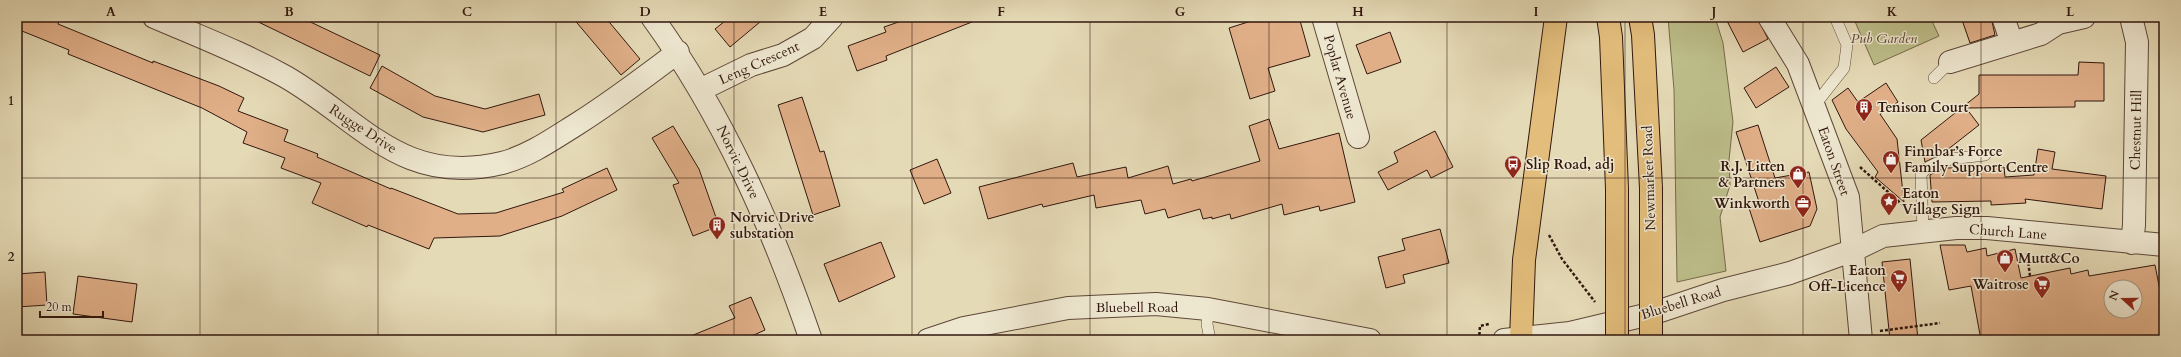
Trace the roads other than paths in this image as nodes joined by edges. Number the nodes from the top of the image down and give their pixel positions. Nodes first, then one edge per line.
1 (154, 17) edge
2 (652, 17) edge
3 (832, 17) edge
4 (1323, 17) edge
5 (1556, 17) edge
6 (1608, 17) edge
7 (1640, 17) edge
8 (1769, 17) edge
9 (1835, 17) edge
10 (2003, 17) edge
11 (2084, 17) edge
12 (2131, 17) edge
13 (2012, 43) junction
14 (678, 52) junction
15 (1950, 62) joint
16 (1934, 78) dead end
17 (700, 90) junction
18 (1814, 106) junction
19 (1358, 137) dead end
20 (1985, 155) dead end
21 (1923, 231) junction
22 (2132, 243) junction
23 (2164, 245) edge
24 (1854, 250) junction
25 (1208, 310) junction
26 (1861, 338) edge
27 (811, 340) edge
28 (928, 340) edge
29 (1210, 340) edge
30 (1370, 340) edge
31 (1512, 340) edge
32 (1617, 340) edge
33 (1651, 340) edge

1 - 14 street, Rugge Drive
2 - 14 street, Norvic Drive
3 - 17 street, Leng Crescent
4 - 19 street, Poplar Avenue
5 - 31 highway
6 - 32 highway, bridge
7 - 33 highway, Newmarket Road, bridge
8 - 18 street, Eaton Street
9 - 18 lane
10 - 13 street
11 - 13 street
12 - 22 street, Chestnut Hill
13 - 15 street
14 - 17 street, Norvic Drive
15 - 16 lane
17 - 27 street, Norvic Drive
18 - 24 street, Eaton Street
20 - 21 lane
21 - 22 street, Church Lane
21 - 24 street, Church Lane
22 - 23 street, Church Lane
24 - 26 street, Eaton Street
24 - 31 street, Bluebell Road
25 - 28 street, Bluebell Road
25 - 29 lane
25 - 30 street, Bluebell Road

